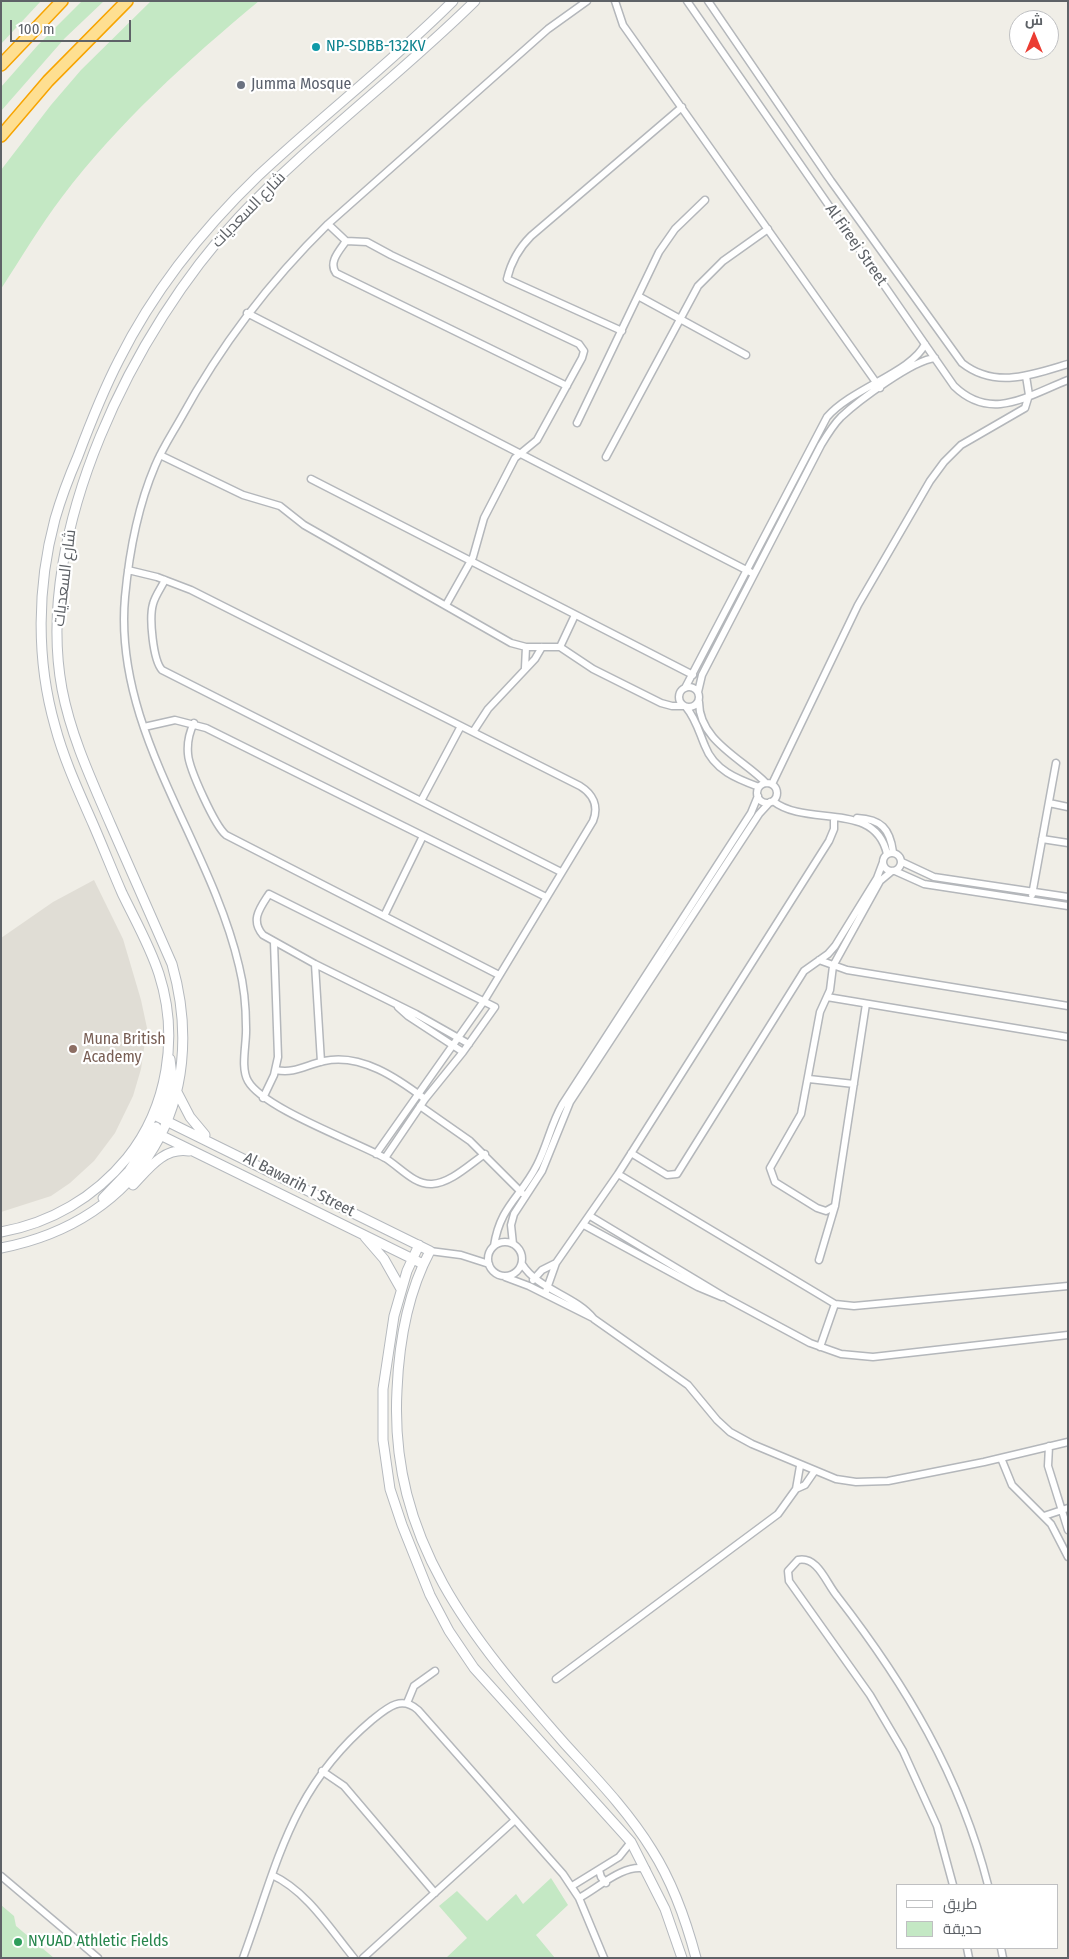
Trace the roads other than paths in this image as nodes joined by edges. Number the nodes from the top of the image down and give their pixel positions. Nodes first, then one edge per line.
1 (62, 1) edge
2 (127, 1) edge
3 (453, 1) edge
4 (475, 1) edge
5 (587, 1) edge
6 (615, 1) edge
7 (687, 1) edge
8 (708, 1) edge
9 (1, 65) edge
10 (682, 107) junction
11 (1, 136) edge
12 (705, 200) dead end
13 (328, 224) junction
14 (768, 229) junction
15 (346, 241) junction
16 (638, 296) junction
17 (247, 313) junction
18 (681, 318) junction
19 (622, 331) junction
20 (925, 344) junction
21 (746, 355) dead end
22 (935, 358) junction
23 (1068, 364) edge
24 (1026, 376) junction
25 (1068, 380) edge
26 (876, 381) junction
27 (567, 386) junction
28 (880, 388) junction
29 (1029, 395) junction
30 (577, 423) dead end
31 (813, 441) junction
32 (821, 445) junction
33 (520, 453) junction
34 (160, 455) junction
35 (606, 457) dead end
36 (311, 480) dead end
37 (471, 561) junction
38 (128, 570) junction
39 (747, 570) junction
40 (754, 574) junction
41 (165, 580) junction
42 (446, 605) junction
43 (731, 609) junction
44 (575, 615) junction
45 (526, 647) junction
46 (542, 647) junction
47 (560, 647) junction
48 (525, 668) junction
49 (693, 675) junction
50 (685, 688) junction
51 (698, 692) junction
52 (699, 702) junction
53 (685, 706) junction
54 (194, 724) junction
55 (461, 726) junction
56 (144, 727) junction
57 (473, 732) junction
58 (1056, 763) dead end
59 (769, 784) junction
60 (759, 787) junction
61 (758, 796) junction
62 (421, 801) junction
63 (771, 801) junction
64 (1049, 803) junction
65 (1068, 807) edge
66 (834, 817) junction
67 (845, 818) junction
68 (423, 836) junction
69 (1042, 839) junction
70 (1068, 844) edge
71 (890, 853) junction
72 (883, 862) junction
73 (902, 862) junction
74 (893, 871) junction
75 (561, 872) junction
76 (1032, 892) junction
77 (546, 897) junction
78 (1068, 897) edge
79 (1031, 900) junction
80 (1068, 906) edge
81 (384, 916) junction
82 (274, 942) junction
83 (664, 953) junction
84 (818, 960) junction
85 (315, 964) junction
86 (833, 966) junction
87 (499, 975) junction
88 (827, 997) junction
89 (484, 1001) junction
90 (866, 1004) junction
91 (397, 1006) junction
92 (1068, 1006) edge
93 (1068, 1037) edge
94 (458, 1038) junction
95 (469, 1044) junction
96 (453, 1045) junction
97 (463, 1052) junction
98 (321, 1062) junction
99 (276, 1070) junction
100 (809, 1079) junction
101 (578, 1083) junction
102 (854, 1084) junction
103 (177, 1092) junction
104 (417, 1093) junction
105 (263, 1098) junction
106 (425, 1099) junction
107 (420, 1106) junction
108 (161, 1117) junction
109 (155, 1132) junction
110 (209, 1139) junction
111 (198, 1153) junction
112 (632, 1153) junction
113 (376, 1154) junction
114 (485, 1154) junction
115 (385, 1158) junction
116 (618, 1174) junction
117 (520, 1190) junction
118 (525, 1195) junction
119 (835, 1206) junction
120 (590, 1216) junction
121 (86, 1217) junction
122 (584, 1225) junction
123 (1, 1232) edge
124 (362, 1233) junction
125 (512, 1244) junction
126 (419, 1245) junction
127 (494, 1246) junction
128 (1, 1248) edge
129 (645, 1249) junction
130 (430, 1250) junction
131 (641, 1257) junction
132 (412, 1258) junction
133 (819, 1260) dead end
134 (556, 1263) junction
135 (423, 1264) junction
136 (489, 1264) junction
137 (522, 1264) junction
138 (503, 1276) junction
139 (534, 1278) junction
140 (690, 1279) junction
141 (529, 1286) junction
142 (1068, 1286) edge
143 (548, 1287) junction
144 (401, 1289) junction
145 (545, 1294) junction
146 (836, 1304) junction
147 (594, 1319) junction
148 (1068, 1335) edge
149 (820, 1347) junction
150 (1068, 1442) edge
151 (1049, 1446) junction
152 (1001, 1458) junction
153 (800, 1466) junction
154 (814, 1472) junction
155 (796, 1490) junction
156 (1064, 1509) edge
157 (1044, 1516) junction
158 (1066, 1518) edge
159 (1051, 1524) junction
160 (1068, 1530) edge
161 (1068, 1557) edge
162 (444, 1586) junction
163 (430, 1595) junction
164 (435, 1671) dead end
165 (556, 1679) dead end
166 (407, 1703) junction
167 (322, 1771) junction
168 (515, 1820) junction
169 (630, 1842) junction
170 (646, 1869) junction
171 (599, 1870) junction
172 (272, 1874) junction
173 (1, 1876) edge
174 (606, 1883) junction
175 (953, 1884) edge
176 (988, 1884) edge
177 (572, 1886) junction
178 (435, 1893) junction
179 (579, 1898) junction
180 (98, 1958) edge
181 (243, 1958) edge
182 (354, 1958) edge
183 (363, 1958) edge
184 (604, 1958) edge
185 (682, 1958) edge
186 (696, 1958) edge

1 - 9 highway
2 - 11 highway
3 - 108 street, شارع السعديات
4 - 103 street, شارع السعديات
5 - 13 street
6 - 10 street
7 - 20 street, Al Fireej Street
8 - 24 street, Al Fireej Street
10 - 14 street
10 - 19 street
12 - 16 street
13 - 15 street
13 - 17 street
14 - 18 street
14 - 26 street
15 - 27 street
15 - 27 street
16 - 18 street
16 - 19 street
17 - 33 street
17 - 34 street
18 - 21 street
18 - 35 street
19 - 30 street
20 - 22 street, Al Fireej Street
20 - 26 street
22 - 28 street
22 - 29 street, Al Fireej Street
23 - 24 street, Al Fireej Street
24 - 29 street
25 - 29 street, Al Fireej Street
26 - 28 street
26 - 31 street
27 - 33 street
28 - 32 street
29 - 59 street
31 - 32 street
31 - 39 street
32 - 40 street
33 - 37 street
33 - 39 street
34 - 38 street
34 - 42 street
36 - 37 street
37 - 42 street
37 - 44 street
38 - 41 street
38 - 56 street
39 - 40 street
39 - 43 street
40 - 43 street
41 - 55 street
41 - 62 street
42 - 45 street
43 - 49 street
43 - 51 street
44 - 47 street
44 - 49 street
45 - 46 street
45 - 48 street
46 - 47 street
46 - 48 street
47 - 53 street
48 - 57 street
49 - 50 street
50 - 51 street
50 - 53 street
51 - 52 street
52 - 53 street
52 - 59 street
53 - 60 street
54 - 56 street
54 - 68 street
54 - 81 street
55 - 57 street
55 - 62 street
56 - 105 street
57 - 75 street
58 - 64 street
59 - 60 street
59 - 63 street
60 - 61 street
61 - 63 street
61 - 83 street
62 - 75 street
63 - 66 street
63 - 83 street
64 - 65 street
64 - 69 street
66 - 67 street
66 - 112 street
67 - 71 street
67 - 71 street
68 - 77 street
68 - 81 street
69 - 70 street
69 - 76 street
71 - 72 street
71 - 73 street
72 - 74 street
72 - 84 street
73 - 74 street
73 - 76 street
74 - 79 street
74 - 86 street
75 - 77 street
76 - 78 street
76 - 79 street
77 - 87 street
79 - 80 street
81 - 87 street
82 - 85 street
82 - 89 street
82 - 99 street
83 - 101 street
84 - 86 street
84 - 112 street
85 - 91 street
85 - 98 street
86 - 88 street
86 - 92 street
87 - 89 street
88 - 90 street
88 - 100 street
89 - 94 street
89 - 95 street
90 - 93 street
90 - 102 street
91 - 94 street
91 - 96 street
94 - 95 street
94 - 96 street
95 - 97 street
96 - 97 street
96 - 104 street
97 - 106 street
98 - 99 street
98 - 104 street
99 - 105 street
100 - 102 street
100 - 119 street
101 - 117 street
101 - 118 street
102 - 119 street
103 - 108 street, شارع السعديات
103 - 110 street
104 - 106 street
104 - 113 street
105 - 113 street
106 - 107 street
107 - 114 street
107 - 115 street
108 - 109 street, شارع السعديات
108 - 109 street, شارع السعديات
108 - 110 street, Al Bawarih 1 Street
109 - 111 street, Al Bawarih 1 Street
109 - 121 street, شارع السعديات
109 - 123 street, شارع السعديات
110 - 126 street, Al Bawarih 1 Street
111 - 121 street
111 - 124 street, Al Bawarih 1 Street
112 - 116 street
113 - 115 street
114 - 115 street
114 - 117 street
116 - 120 street
116 - 146 street
117 - 118 street
117 - 127 street
118 - 125 street
119 - 133 street
120 - 122 street
120 - 129 street
121 - 128 street, شارع السعديات
122 - 131 street
122 - 134 street
124 - 132 street, Al Bawarih 1 Street
124 - 144 street
125 - 127 street
125 - 137 street
126 - 130 street, Al Bawarih 1 Street
126 - 132 street
127 - 136 street
129 - 131 street
129 - 140 street
130 - 135 street
130 - 136 street
131 - 140 street
132 - 135 street, Al Bawarih 1 Street
132 - 144 street
134 - 139 street
134 - 143 street
135 - 162 street
136 - 138 street
137 - 138 street
137 - 139 street
138 - 141 street
139 - 141 street
139 - 143 street
140 - 149 street
141 - 145 street
142 - 146 street
143 - 145 street
143 - 147 street
144 - 163 street
145 - 147 street
146 - 149 street
147 - 153 street
148 - 149 street
150 - 151 street
151 - 152 street
151 - 156 street
152 - 154 street
152 - 157 street
153 - 154 street
153 - 155 street
154 - 155 street
155 - 165 street
156 - 157 street
156 - 158 street
157 - 159 street
158 - 159 street
158 - 160 street
159 - 161 street
162 - 163 street
162 - 186 street
163 - 169 street
164 - 166 street
166 - 167 street
166 - 168 street
167 - 172 street
167 - 178 street
168 - 177 street
168 - 178 street
169 - 170 street
169 - 171 street
170 - 174 street
170 - 185 street
171 - 174 street
171 - 177 street
172 - 181 street
172 - 182 street
173 - 180 street
174 - 179 street
175 - 176 street
177 - 179 street
178 - 183 street
179 - 184 street

